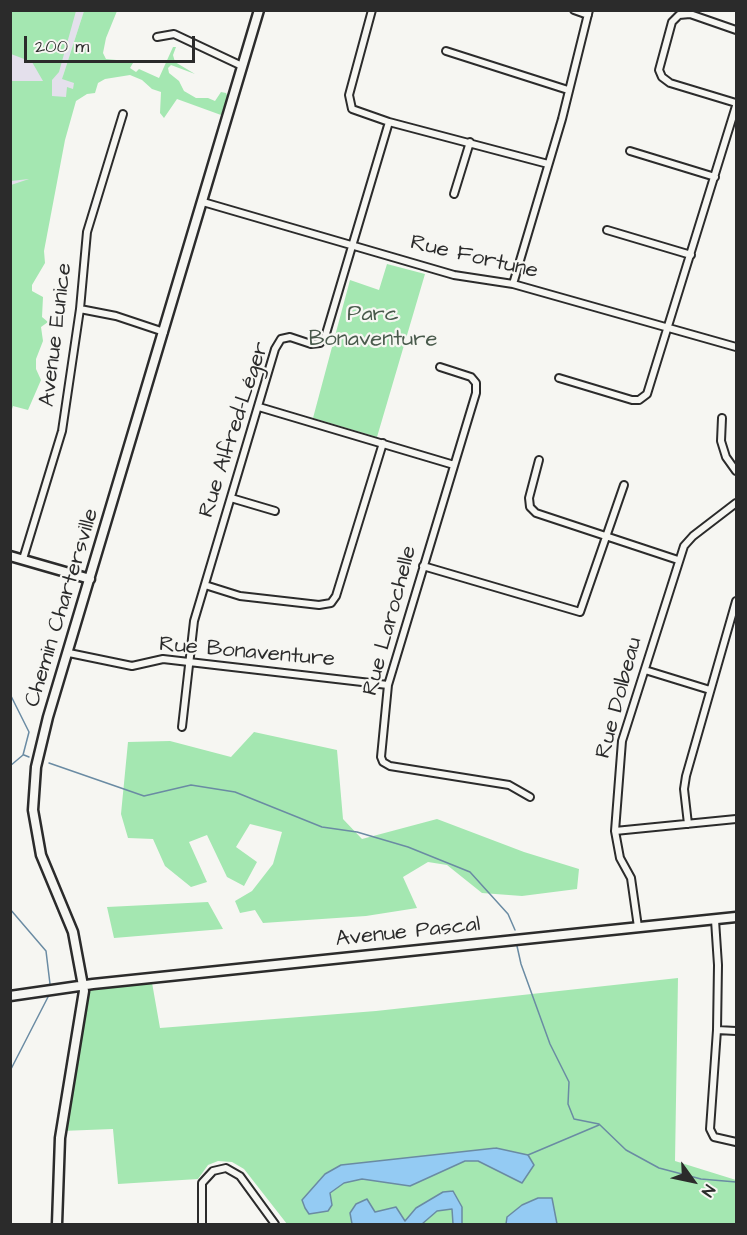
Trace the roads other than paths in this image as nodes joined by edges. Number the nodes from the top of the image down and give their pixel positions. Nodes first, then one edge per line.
1 (259, 10) edge
2 (372, 10) edge
3 (574, 10) edge
4 (588, 13) edge
5 (736, 30) edge
6 (157, 37) dead end
7 (446, 51) dead end
8 (242, 66) junction
9 (568, 90) junction
10 (736, 104) edge
11 (123, 114) dead end
12 (389, 122) junction
13 (470, 142) junction
14 (630, 151) dead end
15 (548, 164) junction
16 (715, 177) junction
17 (454, 194) dead end
18 (203, 202) junction
19 (607, 230) dead end
20 (352, 246) junction
21 (691, 255) junction
22 (513, 284) junction
23 (80, 309) junction
24 (669, 326) junction
25 (164, 332) junction
26 (736, 347) edge
27 (440, 367) dead end
28 (560, 378) dead end
29 (260, 406) junction
30 (722, 418) dead end
31 (383, 443) junction
32 (539, 460) dead end
33 (454, 465) junction
34 (736, 471) edge
35 (624, 485) dead end
36 (231, 498) junction
37 (736, 503) edge
38 (275, 511) dead end
39 (606, 536) junction
40 (10, 556) edge
41 (23, 559) junction
42 (678, 560) junction
43 (423, 566) junction
44 (90, 579) junction
45 (205, 585) junction
46 (736, 601) edge
47 (69, 652) junction
48 (189, 662) junction
49 (645, 670) junction
50 (388, 685) junction
51 (710, 690) junction
52 (182, 727) dead end
53 (530, 796) dead end
54 (736, 819) edge
55 (688, 824) junction
56 (615, 831) junction
57 (736, 917) edge
58 (715, 920) junction
59 (638, 927) junction
60 (84, 985) junction
61 (10, 996) edge
62 (717, 1030) junction
63 (736, 1031) edge
64 (736, 1142) edge
65 (57, 1224) edge
66 (202, 1224) edge
67 (275, 1224) edge

1 - 8 street, Chemin Chartersville
2 - 12 street
3 - 4 street
4 - 9 street
5 - 10 street
6 - 8 street
7 - 9 street
8 - 18 street, Chemin Chartersville
9 - 15 street
10 - 16 street
11 - 23 street, Avenue Eunice
12 - 13 street
12 - 20 street, Rue Alfred-Léger
13 - 15 street
13 - 17 street
14 - 16 street
15 - 22 street
16 - 21 street
18 - 20 street, Rue Fortune
18 - 25 street, Chemin Chartersville
19 - 21 street
20 - 22 street, Rue Fortune
20 - 29 street, Rue Alfred-Léger
21 - 24 street
22 - 24 street, Rue Fortune
23 - 25 street
23 - 41 street, Avenue Eunice
24 - 26 street, Rue Fortune
24 - 28 street
25 - 44 street, Chemin Chartersville
27 - 33 street, Rue Larochelle
29 - 31 street
29 - 36 street, Rue Alfred-Léger
30 - 34 street
31 - 33 street
31 - 45 street
32 - 39 street
33 - 43 street, Rue Larochelle
35 - 39 street
36 - 38 street
36 - 45 street, Rue Alfred-Léger
37 - 42 street, Rue Dolbeau
39 - 42 street
39 - 43 street
40 - 41 street
41 - 44 street
42 - 49 street, Rue Dolbeau
43 - 50 street, Rue Larochelle
44 - 47 street, Chemin Chartersville
45 - 48 street, Rue Alfred-Léger
46 - 51 street
47 - 48 street, Rue Bonaventure
47 - 60 street, Chemin Chartersville
48 - 50 street, Rue Bonaventure
48 - 52 street, Rue Alfred-Léger
49 - 51 street
49 - 56 street, Rue Dolbeau
50 - 53 street, Rue Larochelle
51 - 55 street
54 - 55 street
55 - 56 street
56 - 59 street, Rue Dolbeau
57 - 58 street, Avenue Pascal
58 - 59 street, Avenue Pascal
58 - 62 street
59 - 60 street, Avenue Pascal
60 - 61 street, Avenue Pascal
60 - 65 street, Chemin Chartersville
62 - 63 street
62 - 64 street
66 - 67 street

